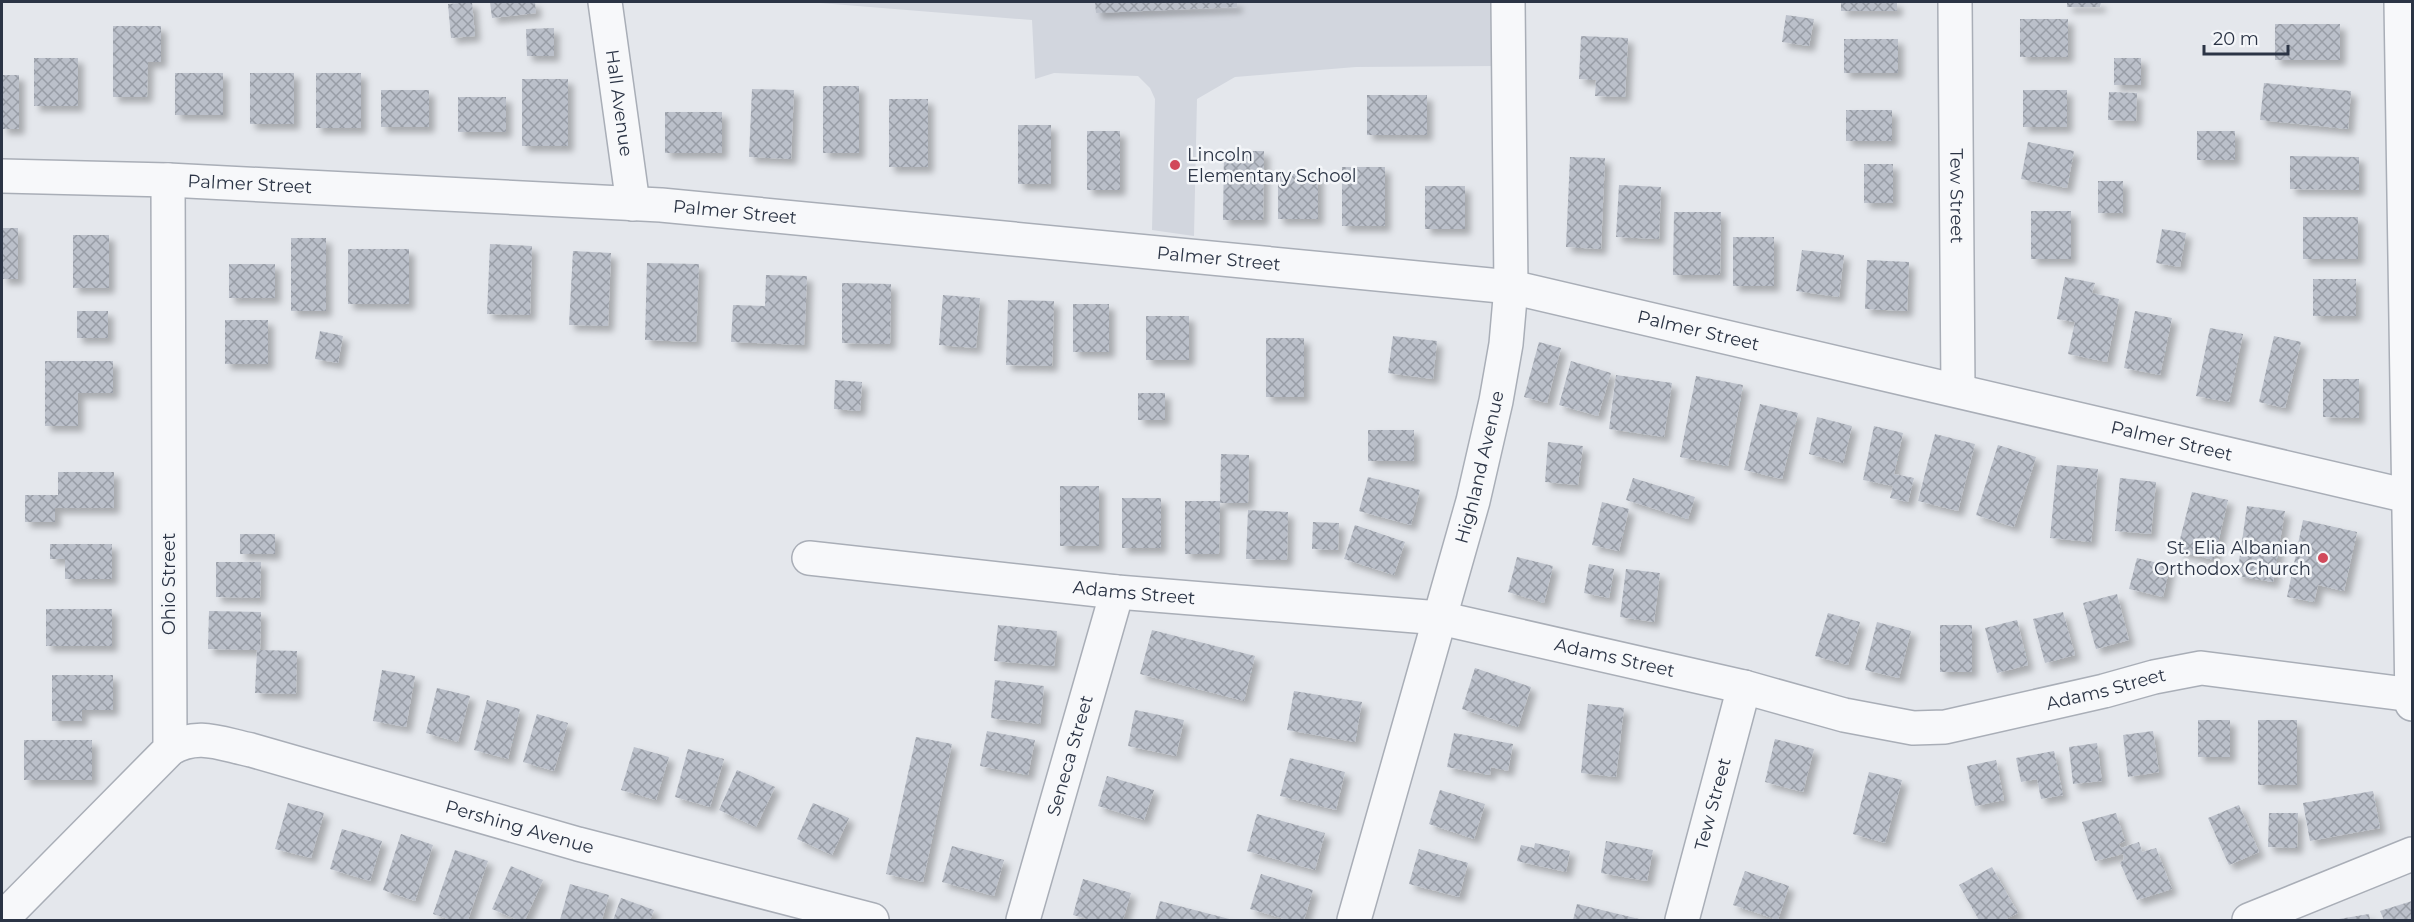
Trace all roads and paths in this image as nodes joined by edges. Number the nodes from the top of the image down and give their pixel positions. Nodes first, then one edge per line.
1 (605, 2) edge
2 (1508, 2) edge
3 (1955, 2) edge
4 (2401, 2) edge
5 (2, 176) edge
6 (168, 180) junction
7 (633, 204) junction
8 (1511, 287) junction
9 (1958, 390) junction
10 (2411, 497) edge
11 (809, 558) dead end
12 (1117, 592) junction
13 (1440, 618) junction
14 (1744, 687) junction
15 (2412, 695) edge
16 (2412, 704) edge
17 (170, 748) junction
18 (2412, 854) edge
19 (2, 919) edge
20 (872, 921) edge
21 (1023, 921) edge
22 (1354, 921) edge
23 (1682, 921) edge
24 (2249, 921) edge

1 - 7 street, Hall Avenue
2 - 8 street, Highland Avenue
3 - 9 street, Tew Street
4 - 10 street
5 - 6 street, Palmer Street
6 - 7 street, Palmer Street
6 - 17 street, Ohio Street
7 - 8 street, Palmer Street
8 - 9 street, Palmer Street
8 - 13 street, Highland Avenue
9 - 10 street, Palmer Street
10 - 15 street
11 - 12 street, Adams Street
12 - 13 street, Adams Street
12 - 21 street, Seneca Street
13 - 14 street, Adams Street
13 - 22 street, Highland Avenue
14 - 15 street, Adams Street
14 - 23 street, Tew Street
15 - 16 street
17 - 19 street
17 - 20 street, Pershing Avenue
18 - 24 street

